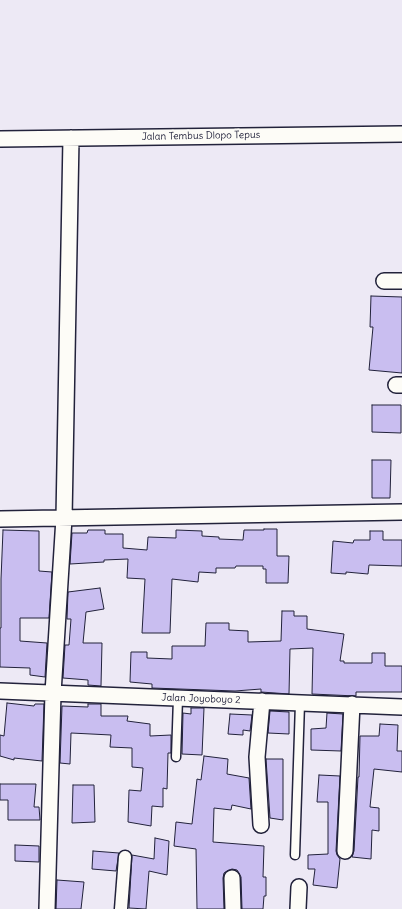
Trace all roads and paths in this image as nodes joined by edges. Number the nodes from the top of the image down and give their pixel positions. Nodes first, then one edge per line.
1 (402, 134) edge
2 (71, 138) junction
3 (0, 139) edge
4 (384, 281) dead end
5 (402, 281) edge
6 (402, 512) edge
7 (0, 518) edge
8 (64, 518) junction
9 (0, 691) edge
10 (53, 693) junction
11 (178, 698) junction
12 (262, 701) junction
13 (300, 703) junction
14 (352, 704) junction
15 (402, 707) edge
16 (176, 757) dead end
17 (261, 825) dead end
18 (345, 851) dead end
19 (295, 855) dead end
20 (125, 857) dead end
21 (232, 878) dead end
22 (299, 886) dead end
23 (47, 909) edge
24 (121, 909) edge
25 (233, 909) edge
26 (298, 909) edge

1 - 2 street, Jalan Tembus Dlopo Tepus
2 - 3 street, Jalan Tembus Dlopo Tepus
2 - 8 street
4 - 5 street
6 - 8 street
7 - 8 street
8 - 10 street
9 - 10 street, Jalan Joyoboyo 2
10 - 11 street, Jalan Joyoboyo 2
10 - 23 street
11 - 12 street, Jalan Joyoboyo 2
11 - 16 lane
12 - 13 street, Jalan Joyoboyo 2
12 - 17 street
13 - 14 street, Jalan Joyoboyo 2
13 - 19 lane
14 - 15 street, Jalan Joyoboyo 2
14 - 18 street
20 - 24 street
21 - 25 street
22 - 26 street

